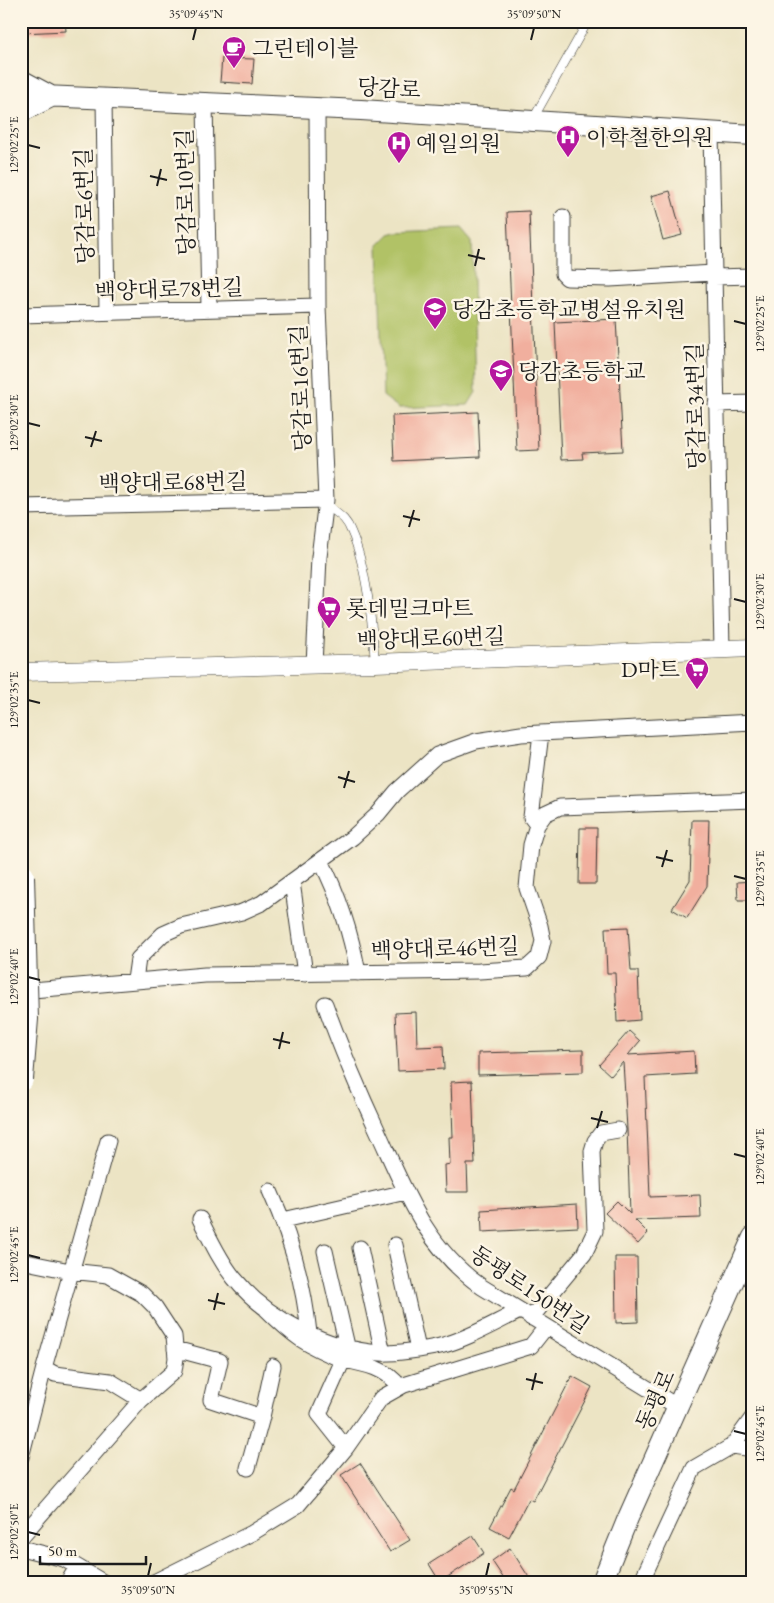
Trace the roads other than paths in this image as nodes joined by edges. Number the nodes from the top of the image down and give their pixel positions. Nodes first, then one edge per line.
1 (588, 21) edge
2 (21, 80) edge
3 (21, 95) edge
4 (52, 97) junction
5 (104, 99) junction
6 (205, 103) junction
7 (317, 108) junction
8 (21, 112) edge
9 (532, 121) junction
10 (711, 133) junction
11 (753, 135) edge
12 (563, 217) dead end
13 (714, 275) junction
14 (753, 276) edge
15 (318, 306) junction
16 (209, 309) junction
17 (108, 312) junction
18 (21, 314) edge
19 (753, 403) edge
20 (716, 404) junction
21 (326, 500) junction
22 (21, 507) edge
23 (753, 648) edge
24 (722, 649) junction
25 (375, 663) junction
26 (314, 665) junction
27 (21, 672) edge
28 (753, 722) edge
29 (541, 734) junction
30 (753, 800) edge
31 (537, 824) junction
32 (321, 861) junction
33 (22, 876) edge
34 (292, 882) junction
35 (358, 973) junction
36 (304, 974) junction
37 (135, 980) junction
38 (21, 991) edge
39 (324, 1004) dead end
40 (21, 1079) edge
41 (618, 1130) dead end
42 (108, 1141) dead end
43 (270, 1191) dead end
44 (406, 1192) junction
45 (200, 1219) dead end
46 (283, 1220) junction
47 (753, 1237) edge
48 (395, 1245) dead end
49 (360, 1248) dead end
50 (325, 1251) dead end
51 (21, 1261) edge
52 (747, 1266) edge
53 (70, 1271) junction
54 (266, 1309) junction
55 (526, 1315) junction
56 (546, 1327) junction
57 (309, 1333) junction
58 (175, 1348) junction
59 (418, 1349) junction
60 (345, 1353) junction
61 (383, 1353) junction
62 (273, 1366) dead end
63 (44, 1368) junction
64 (400, 1388) junction
65 (140, 1400) junction
66 (678, 1407) junction
67 (262, 1417) junction
68 (753, 1417) edge
69 (732, 1446) junction
70 (346, 1448) junction
71 (753, 1449) edge
72 (21, 1457) edge
73 (248, 1468) dead end
74 (21, 1537) edge
75 (21, 1548) edge
76 (76, 1567) junction
77 (68, 1582) edge
78 (103, 1582) edge
79 (154, 1582) edge
80 (602, 1582) edge
81 (641, 1582) edge

1 - 9 lane
2 - 4 main road
3 - 4 main road, 당감로
4 - 5 main road, 당감로
4 - 8 main road
5 - 6 main road, 당감로
5 - 17 street, 당감로6번길
6 - 7 main road, 당감로
6 - 16 street, 당감로10번길
7 - 9 main road, 당감로
7 - 15 street, 당감로16번길
9 - 10 main road, 당감로
10 - 11 main road, 당감로
10 - 13 street, 당감로34번길
12 - 13 street
13 - 14 street
13 - 20 street, 당감로34번길
15 - 16 street, 백양대로78번길
15 - 21 street, 당감로16번길
16 - 17 street, 백양대로78번길
17 - 18 street, 백양대로78번길
19 - 20 street
20 - 24 street, 당감로34번길
21 - 22 street, 백양대로68번길
21 - 25 lane
21 - 26 street, 당감로16번길
23 - 24 street, 백양대로60번길
24 - 25 street, 백양대로60번길
25 - 26 street, 백양대로60번길
26 - 27 street, 백양대로60번길
28 - 29 street
29 - 31 street
29 - 32 street
30 - 31 street
31 - 35 street, 백양대로46번길
32 - 34 street
32 - 35 street
33 - 40 highway, bridge
34 - 36 street
34 - 37 street
35 - 36 street, 백양대로46번길
36 - 37 street, 백양대로46번길
37 - 38 street, 백양대로46번길
39 - 44 street, 동평로150번길
41 - 55 street
42 - 53 street
43 - 46 street
44 - 46 street
44 - 55 street, 동평로150번길
45 - 54 street
46 - 57 street
47 - 52 main road, 동평로
48 - 59 street
49 - 61 street
50 - 60 street
51 - 53 street
52 - 66 main road, 동평로
53 - 58 street
53 - 63 street
54 - 57 street
54 - 60 street
55 - 56 street, 동평로150번길
55 - 59 street
56 - 64 street
56 - 66 street, 동평로150번길
57 - 60 street
58 - 65 street
58 - 67 street
59 - 61 street
60 - 61 street
60 - 64 street
60 - 70 street
62 - 67 street
63 - 65 street
63 - 72 street
64 - 70 street
65 - 74 street
66 - 80 main road, 동평로
67 - 73 street
68 - 69 street
69 - 71 street
69 - 81 street
70 - 79 street
75 - 76 street
76 - 77 street
76 - 78 street

